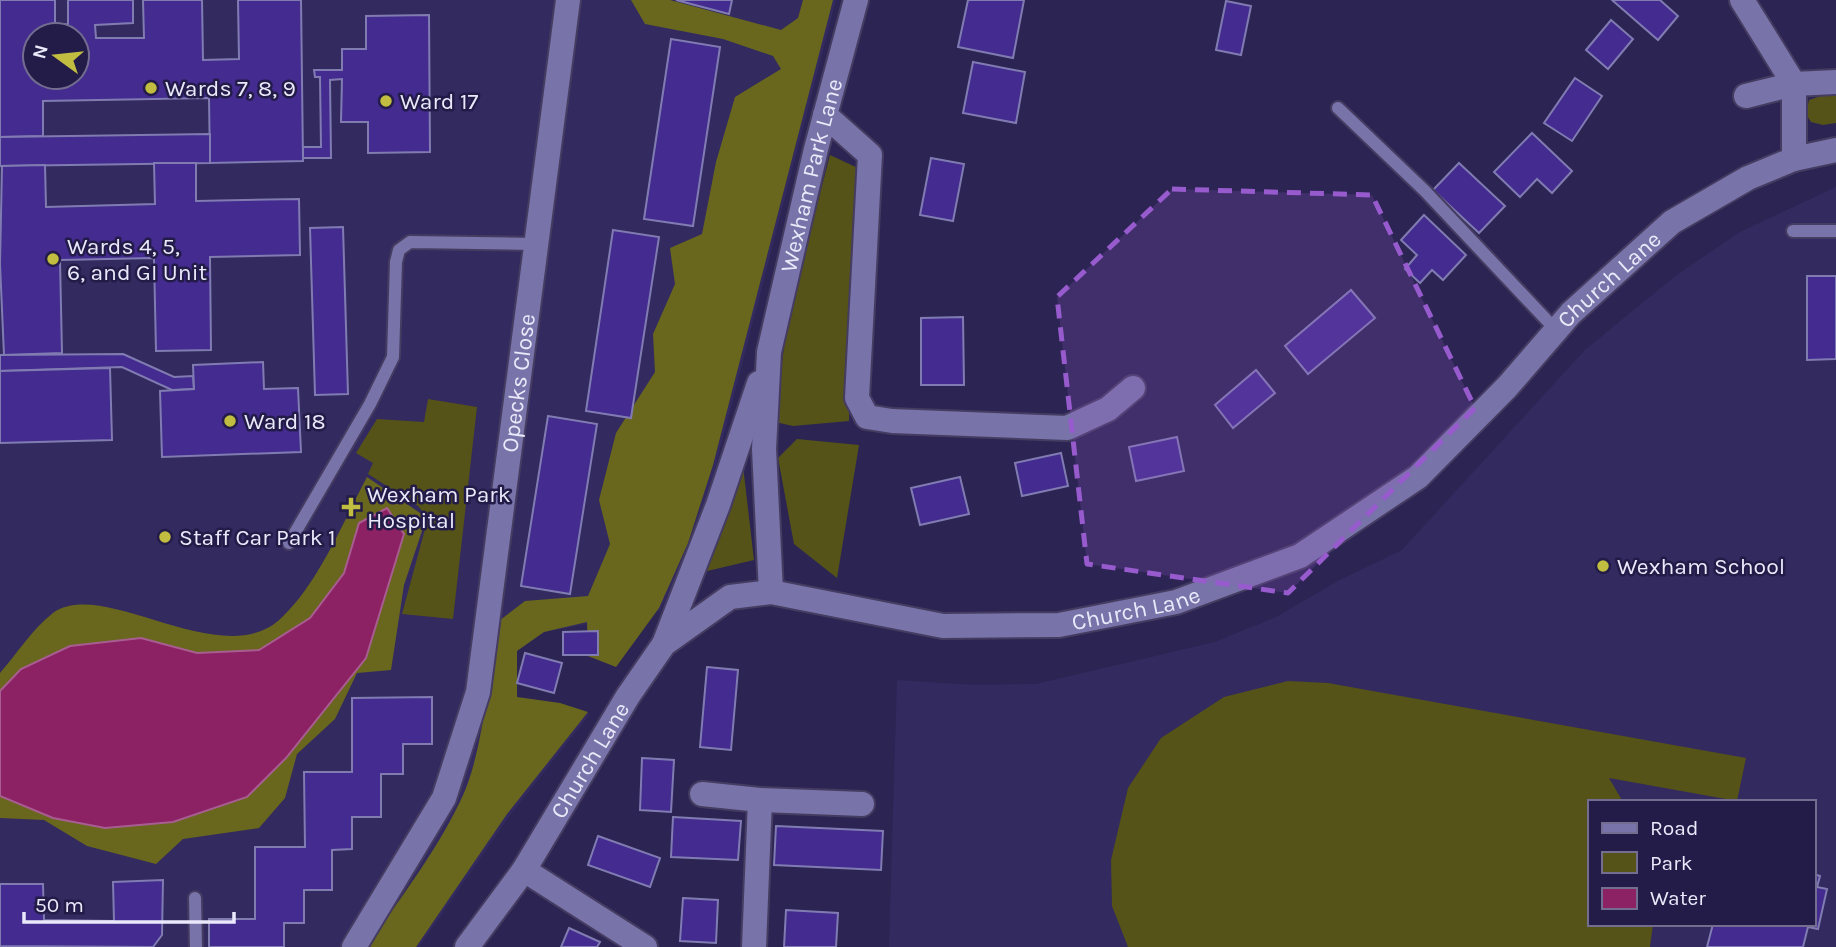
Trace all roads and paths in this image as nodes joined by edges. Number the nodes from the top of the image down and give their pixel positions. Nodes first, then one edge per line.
1 (568, 0) edge
2 (856, 0) edge
3 (1742, 0) edge
4 (1836, 82) edge
5 (1794, 85) junction
6 (1746, 96) dead end
7 (1338, 108) dead end
8 (825, 115) junction
9 (1836, 150) edge
10 (1794, 159) junction
11 (1836, 230) edge
12 (1793, 231) dead end
13 (535, 244) junction
14 (1556, 330) junction
15 (769, 352) junction
16 (1133, 388) dead end
17 (289, 543) dead end
18 (771, 592) junction
19 (664, 644) junction
20 (702, 794) dead end
21 (760, 800) junction
22 (862, 804) dead end
23 (524, 870) junction
24 (195, 898) dead end
25 (196, 947) edge
26 (354, 947) edge
27 (467, 947) edge
28 (645, 947) edge
29 (754, 947) edge

1 - 13 street, Opecks Close
2 - 8 street, Wexham Park Lane
3 - 5 street
4 - 5 street
5 - 6 street
5 - 10 street
7 - 14 lane
8 - 15 street, Wexham Park Lane
8 - 16 street
9 - 10 street, Church Lane
10 - 14 street, Church Lane
11 - 12 lane
13 - 17 lane
13 - 26 street, Opecks Close
14 - 18 street, Church Lane
15 - 18 street, Wexham Park Lane
15 - 19 street, Wexham Park Lane
18 - 19 street, Church Lane
19 - 23 street, Church Lane
20 - 21 street
21 - 22 street
21 - 29 street
23 - 27 street, Church Lane
23 - 28 street
24 - 25 lane

